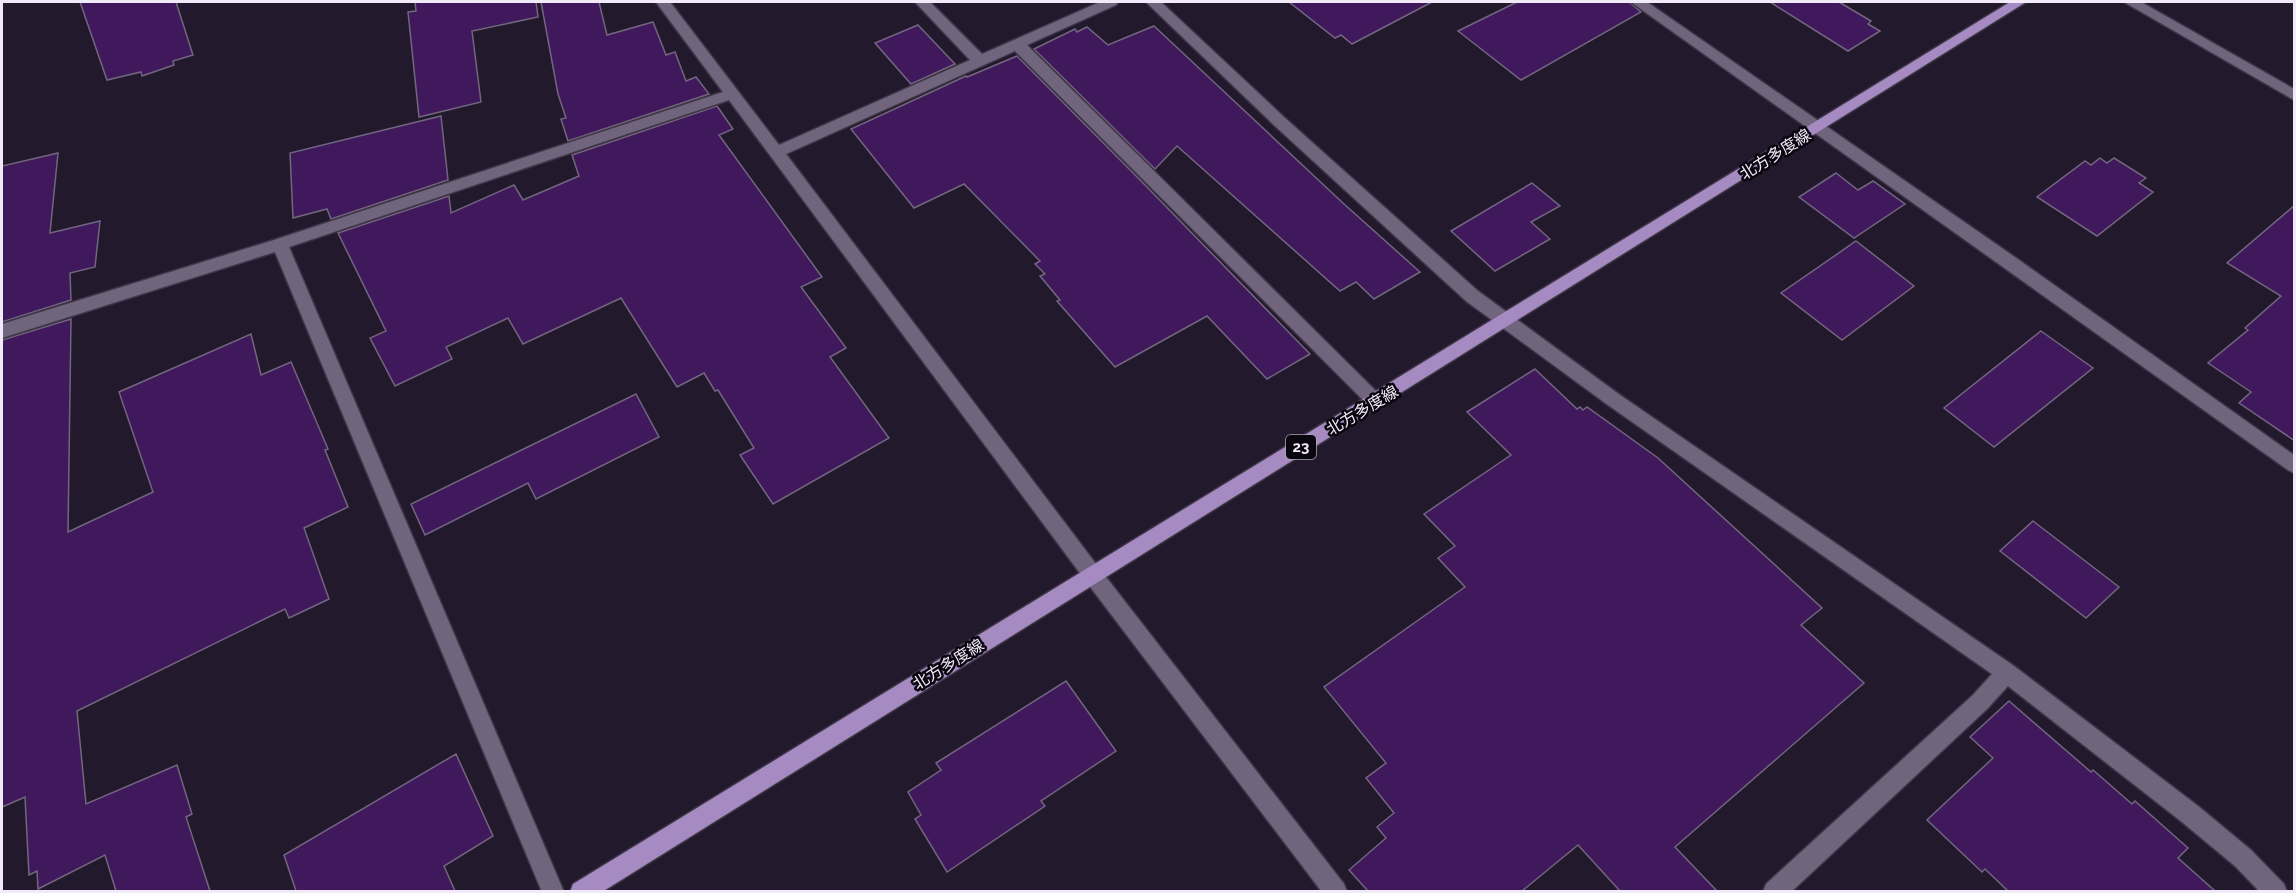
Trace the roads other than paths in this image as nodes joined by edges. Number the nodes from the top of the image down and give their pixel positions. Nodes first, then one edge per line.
1 (663, 2) edge
2 (922, 2) edge
3 (1112, 2) edge
4 (1153, 2) edge
5 (1638, 2) edge
6 (2019, 2) edge
7 (2131, 2) edge
8 (1017, 44) junction
9 (980, 61) junction
10 (732, 94) junction
11 (2295, 95) edge
12 (1817, 128) junction
13 (777, 153) junction
14 (280, 244) junction
15 (1507, 321) junction
16 (2, 331) edge
17 (1376, 402) junction
18 (2295, 465) edge
19 (1092, 573) junction
20 (2007, 672) junction
21 (553, 891) edge
22 (581, 891) edge
23 (1336, 891) edge
24 (1774, 891) edge
25 (2276, 891) edge

1 - 10 street
2 - 9 street
3 - 8 street
4 - 15 street
5 - 12 street
6 - 12 main road, 北方多度線 / 23
7 - 11 street
8 - 9 street
8 - 17 street
9 - 13 street
10 - 13 street
10 - 14 street
12 - 15 main road, 北方多度線 / 23
12 - 18 street
13 - 19 street
14 - 16 street
14 - 21 street
15 - 17 main road, 北方多度線 / 23
15 - 20 street
17 - 19 main road, 北方多度線 / 23
19 - 22 main road, 北方多度線 / 23
19 - 23 street
20 - 24 street
20 - 25 street

